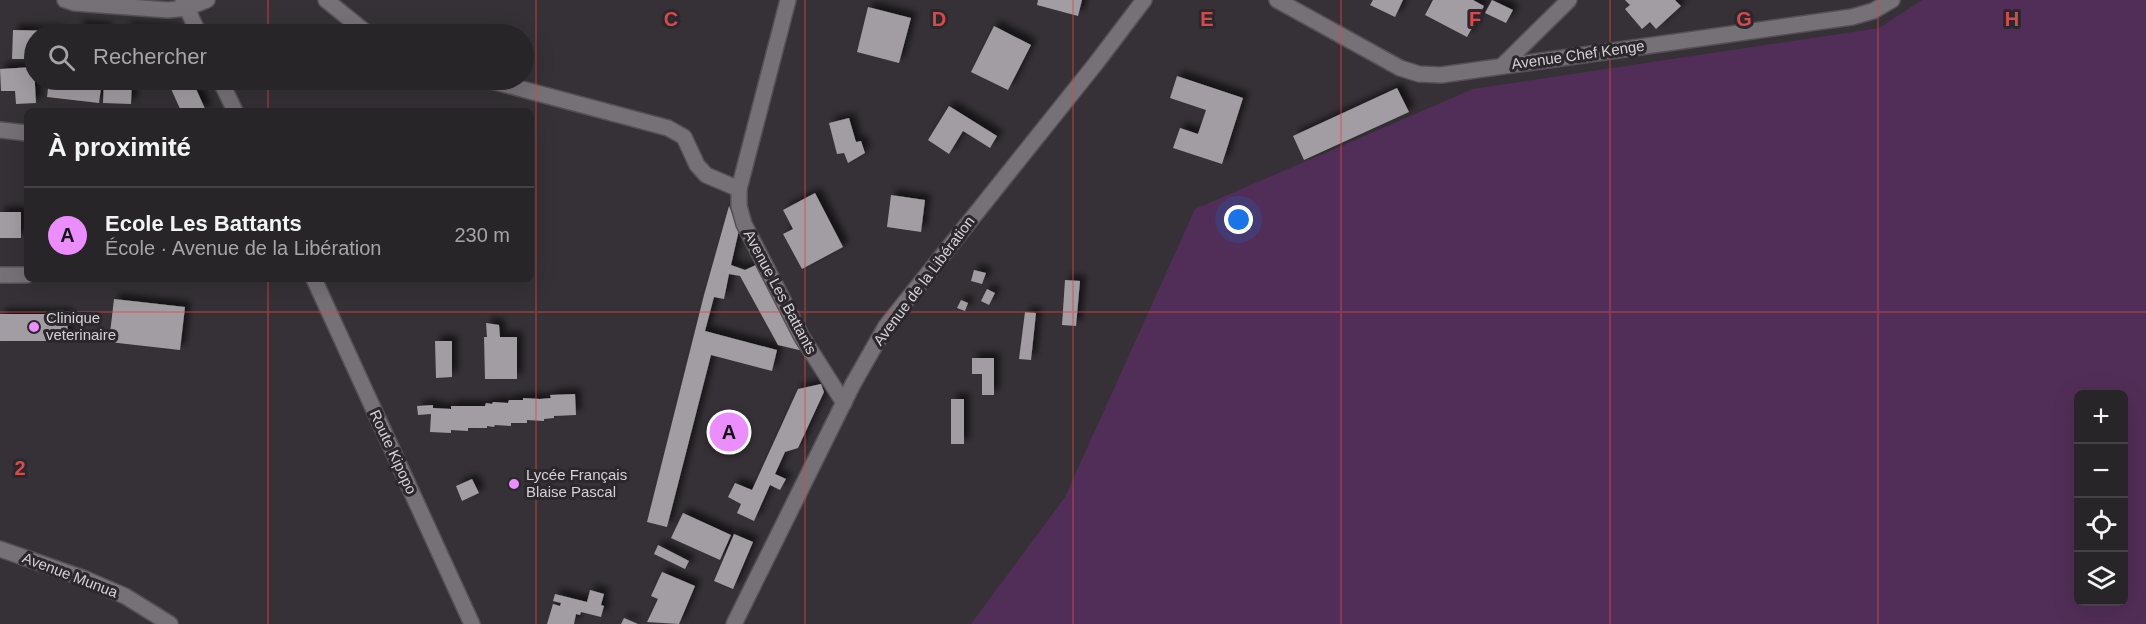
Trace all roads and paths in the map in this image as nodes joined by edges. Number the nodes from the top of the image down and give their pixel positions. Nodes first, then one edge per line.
1 (64, 0) edge
2 (207, 0) edge
3 (326, 0) edge
4 (788, 0) edge
5 (1144, 0) edge
6 (1277, 0) edge
7 (1569, 0) edge
8 (1892, 0) edge
9 (185, 4) edge
10 (194, 24) edge
11 (356, 24) edge
12 (1503, 65) junction
13 (225, 90) edge
14 (526, 90) edge
15 (234, 108) edge
16 (0, 130) edge
17 (24, 133) edge
18 (739, 189) junction
19 (0, 275) edge
20 (24, 275) edge
21 (315, 282) edge
22 (844, 403) junction
23 (0, 549) edge
24 (170, 624) edge
25 (472, 624) edge
26 (734, 624) edge

1 - 9 street
2 - 9 street
3 - 11 street
4 - 18 street, Avenue Les Battants
5 - 22 street, Avenue de la Libération
6 - 12 street, Avenue Chef Kenge
7 - 12 street
8 - 12 street, Avenue Chef Kenge
9 - 10 street
13 - 15 street
14 - 18 street
16 - 17 street
18 - 22 street, Avenue Les Battants
19 - 20 street
21 - 25 street, Route Kipopo
22 - 26 street, Avenue de la Libération
23 - 24 street, Avenue Munua

